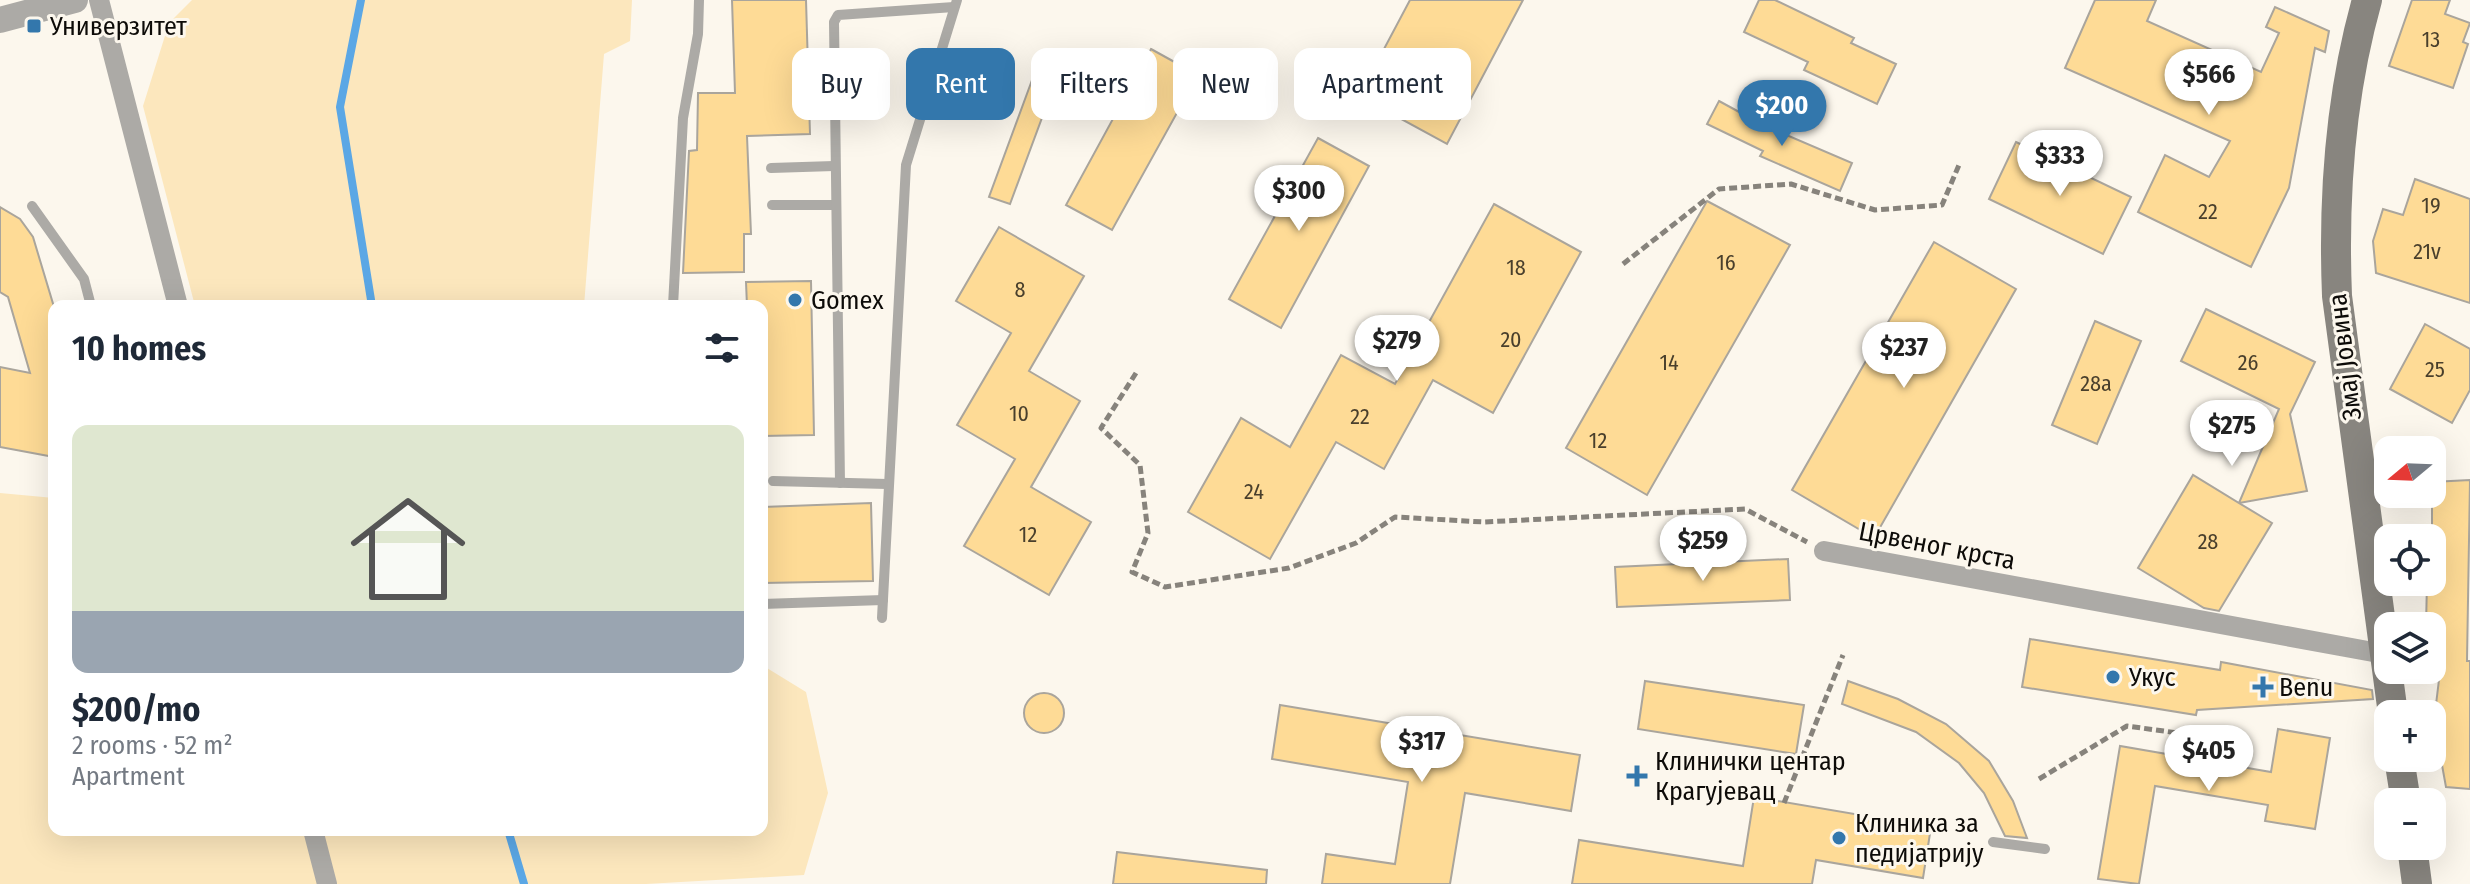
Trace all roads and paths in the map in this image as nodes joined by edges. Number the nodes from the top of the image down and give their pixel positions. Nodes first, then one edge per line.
1 (75, 0) edge
2 (99, 0) edge
3 (699, 0) edge
4 (2367, 0) edge
5 (924, 4) edge
6 (956, 4) edge
7 (0, 20) edge
8 (1959, 165) dead end
9 (834, 166) junction
10 (771, 168) dead end
11 (772, 205) dead end
12 (835, 205) junction
13 (32, 206) dead end
14 (1623, 264) dead end
15 (89, 300) edge
16 (176, 300) edge
17 (673, 300) edge
18 (1136, 373) dead end
19 (773, 481) dead end
20 (840, 483) junction
21 (887, 484) junction
22 (1824, 551) joint
23 (883, 600) junction
24 (768, 604) edge
25 (2378, 612) edge
26 (882, 618) dead end
27 (2374, 652) edge
28 (1843, 655) dead end
29 (2214, 738) dead end
30 (2039, 779) dead end
31 (1784, 803) dead end
32 (315, 836) edge
33 (1993, 842) dead end
34 (2045, 849) dead end
35 (2414, 860) edge
36 (327, 884) edge
37 (2417, 884) edge

1 - 7 street
2 - 16 street
3 - 17 lane
4 - 25 main road, Змај Јовина
5 - 6 lane
5 - 9 lane
6 - 21 lane
8 - 14 path
9 - 10 lane
9 - 12 lane
11 - 12 lane
12 - 20 lane
13 - 15 lane
18 - 22 path, Црвеног крста
19 - 20 lane
20 - 21 lane
21 - 23 lane
22 - 27 street, Црвеног крста
23 - 24 lane
23 - 26 lane
28 - 31 path
29 - 30 path
32 - 36 street
33 - 34 lane
35 - 37 main road

